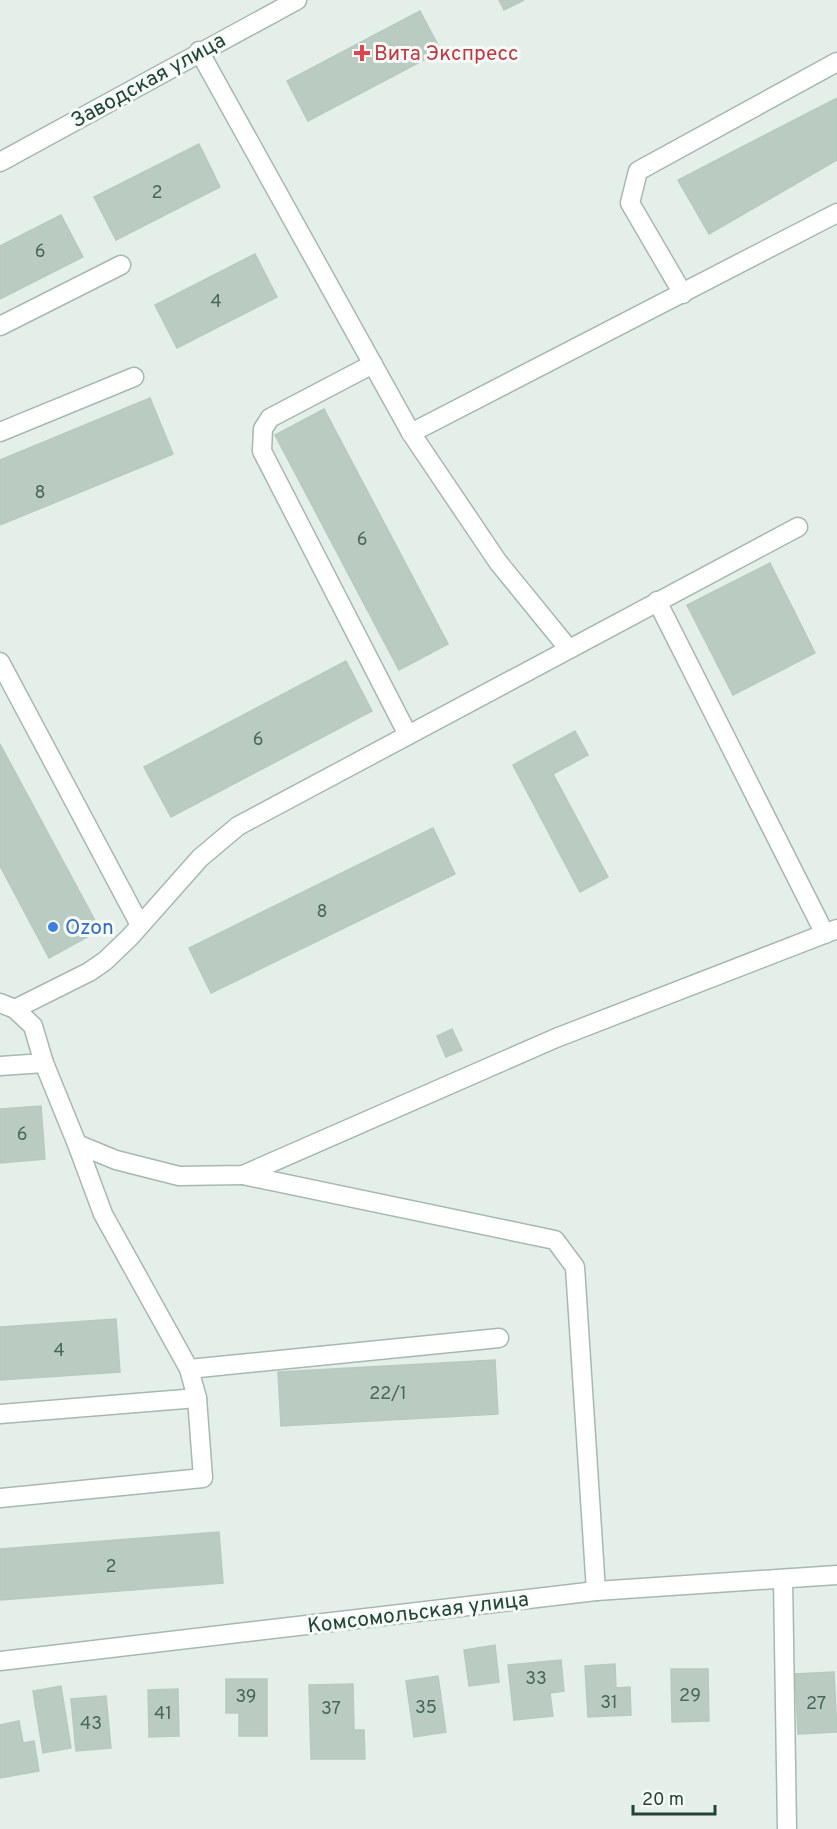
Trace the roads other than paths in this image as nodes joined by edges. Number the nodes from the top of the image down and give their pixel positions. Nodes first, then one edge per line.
1 (297, 0) edge
2 (199, 51) junction
3 (837, 62) edge
4 (0, 162) edge
5 (837, 213) edge
6 (121, 265) dead end
7 (682, 294) junction
8 (0, 326) edge
9 (373, 364) junction
10 (134, 377) dead end
11 (0, 432) edge
12 (411, 433) junction
13 (798, 527) dead end
14 (657, 601) junction
15 (568, 648) junction
16 (0, 662) edge
17 (408, 735) junction
18 (140, 925) junction
19 (831, 932) edge
20 (7, 1006) edge
21 (44, 1063) junction
22 (0, 1066) edge
23 (77, 1144) junction
24 (243, 1175) junction
25 (499, 1338) dead end
26 (189, 1369) junction
27 (197, 1398) junction
28 (0, 1414) edge
29 (0, 1498) edge
30 (837, 1575) edge
31 (783, 1579) junction
32 (596, 1592) junction
33 (0, 1661) edge
34 (787, 1829) edge

1 - 2 street, Заводская улица
2 - 4 street, Заводская улица
2 - 9 street
3 - 7 street
5 - 7 street
6 - 8 street
7 - 12 street
9 - 12 street
9 - 17 street
10 - 11 street
12 - 15 street
13 - 14 street
14 - 15 street
14 - 19 street
15 - 17 street
16 - 18 street
17 - 18 street
18 - 20 street
19 - 24 street
20 - 21 street
21 - 22 street
21 - 23 street
23 - 24 street
23 - 26 street
24 - 32 street
25 - 26 street
26 - 27 street
27 - 28 street
27 - 29 street
30 - 31 street, Комсомольская улица
31 - 32 street, Комсомольская улица
31 - 34 street
32 - 33 street, Комсомольская улица

